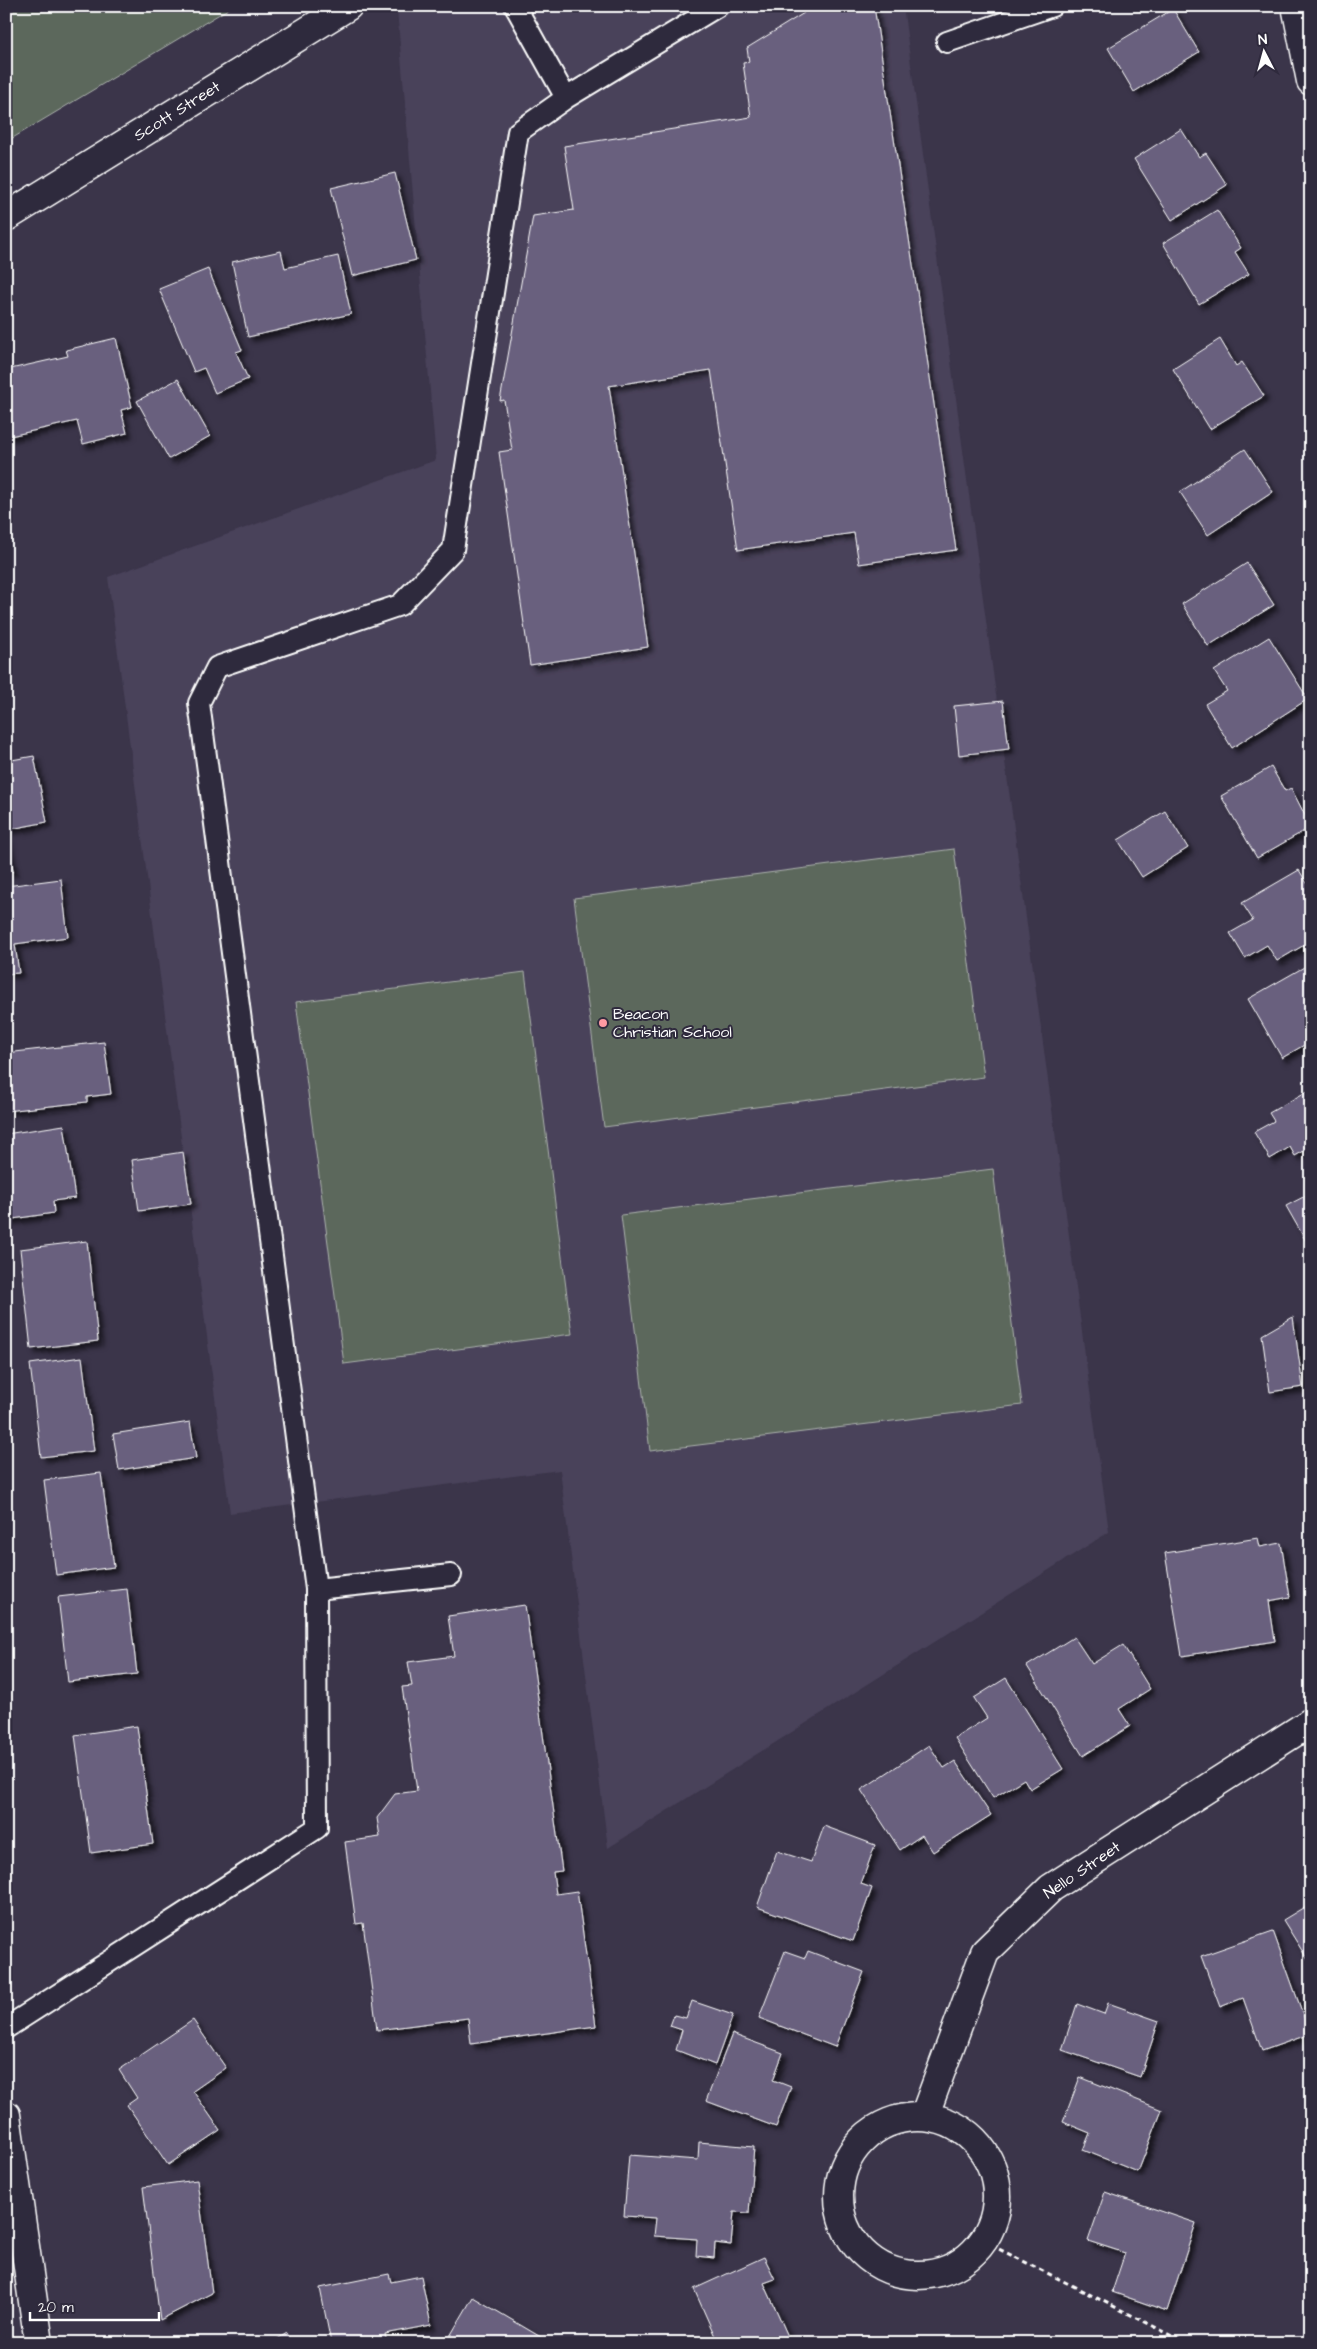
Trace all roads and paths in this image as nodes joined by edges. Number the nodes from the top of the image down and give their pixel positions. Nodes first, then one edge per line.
1 (348, 6) edge
2 (515, 6) edge
3 (718, 6) edge
4 (1052, 6) edge
5 (1296, 6) edge
6 (947, 42) dead end
7 (1311, 81) edge
8 (566, 98) junction
9 (6, 217) edge
10 (452, 1575) dead end
11 (316, 1589) junction
12 (1311, 1722) edge
13 (6, 2028) edge
14 (6, 2115) edge
15 (924, 2116) junction
16 (983, 2241) junction
17 (39, 2343) edge
18 (1187, 2343) edge

1 - 9 street, Scott Street
2 - 8 lane
3 - 8 lane
4 - 6 lane
5 - 7 street
8 - 11 lane
10 - 11 lane
11 - 13 lane
12 - 15 street, Nello Street
14 - 17 street
15 - 16 street
15 - 16 street
16 - 18 path

